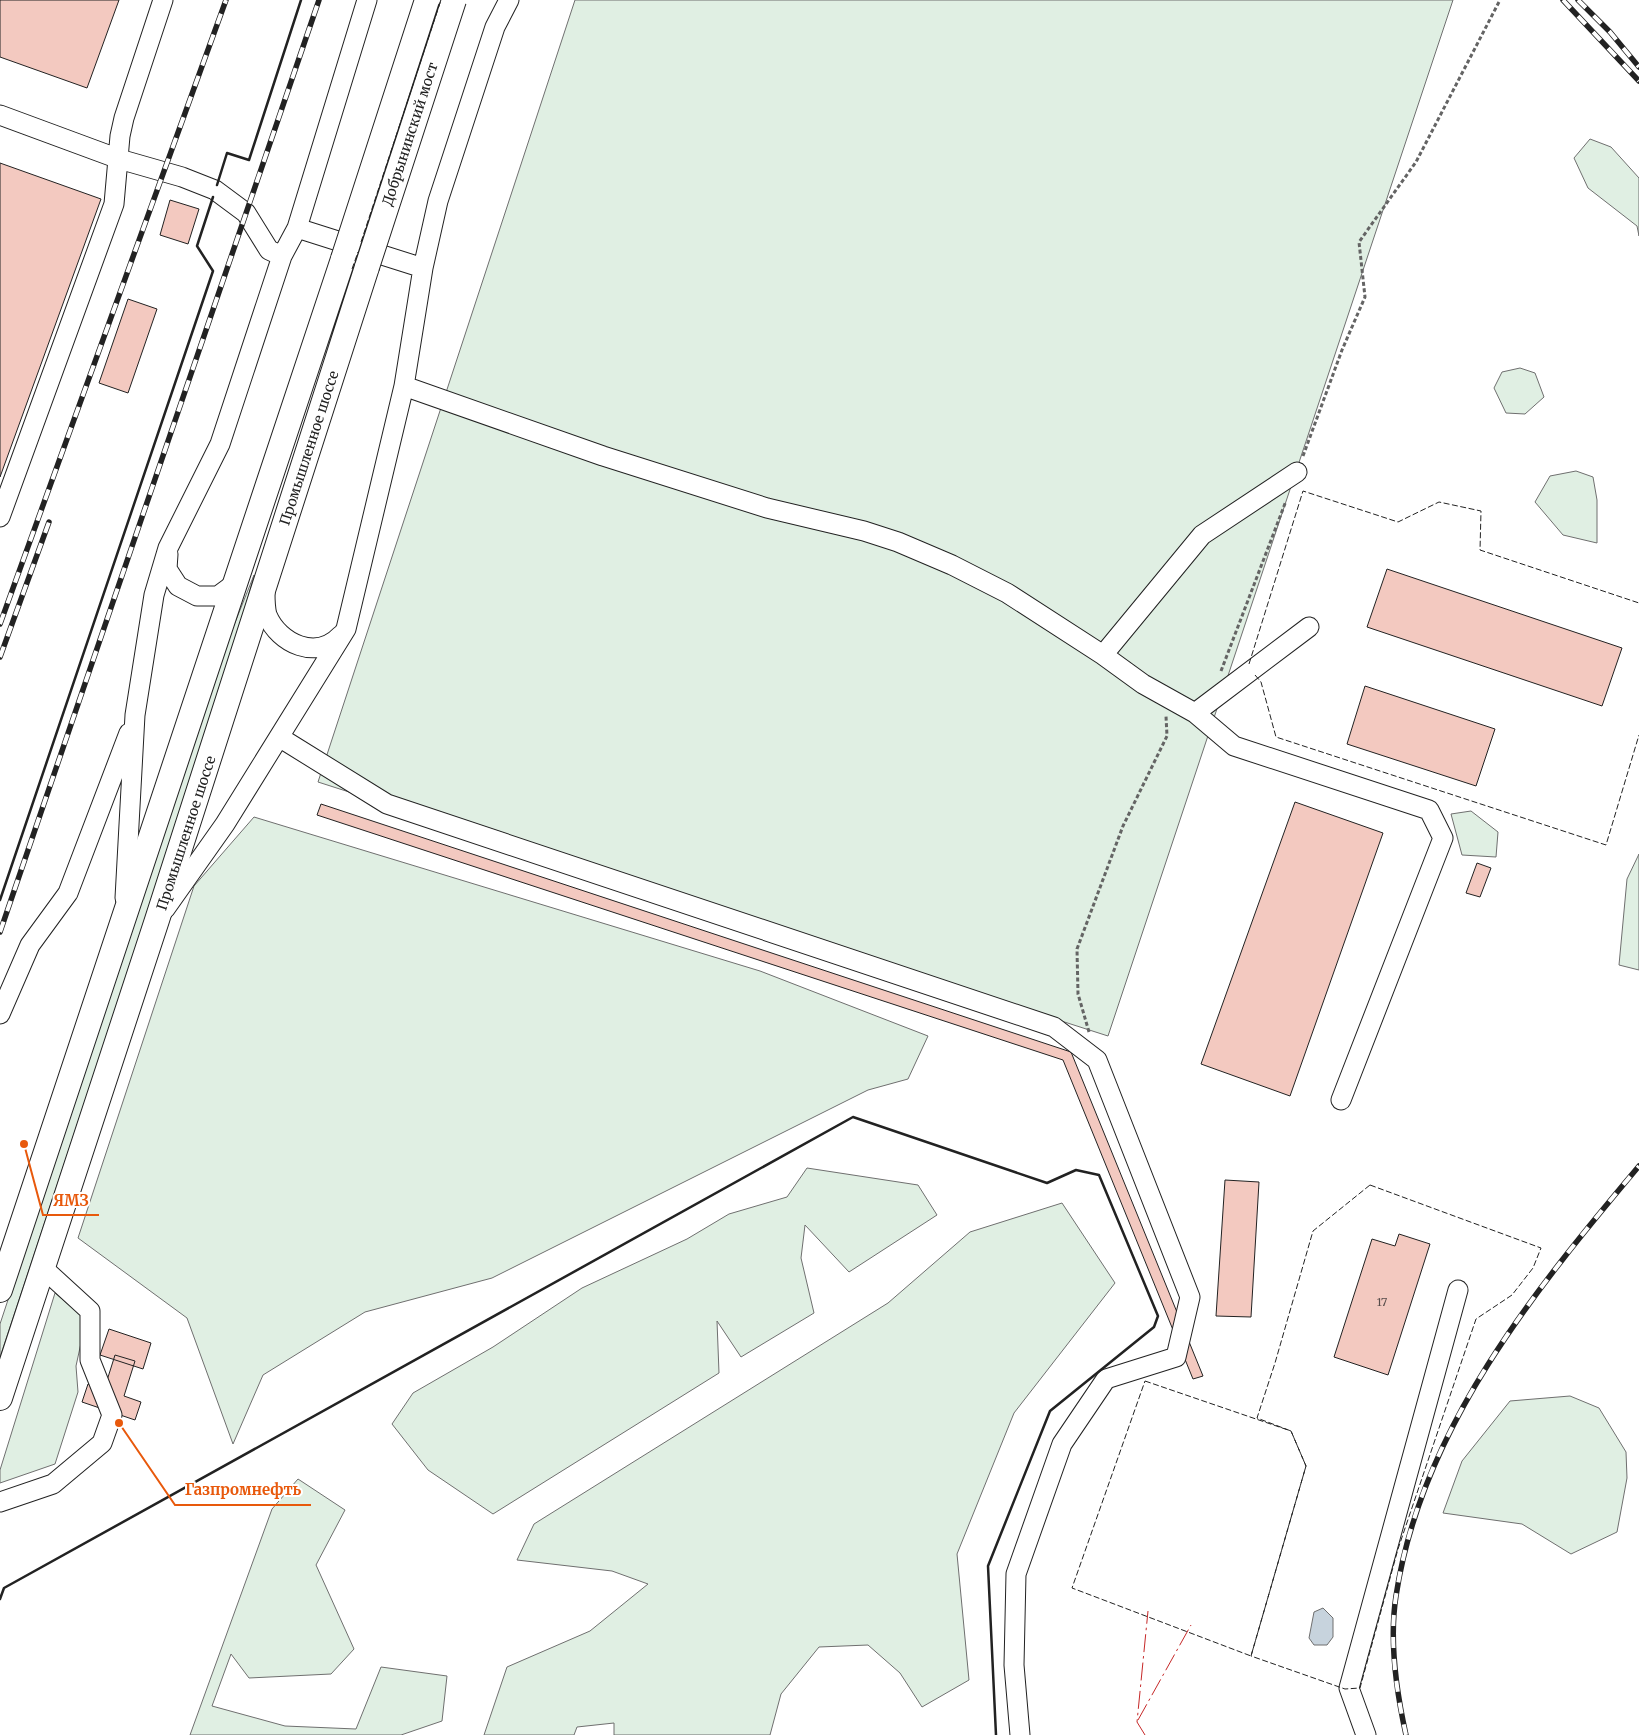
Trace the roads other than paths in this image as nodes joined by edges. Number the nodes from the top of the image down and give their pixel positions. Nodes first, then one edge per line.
1 (163, 0) edge
2 (367, 0) edge
3 (427, 0) edge
4 (454, 0) edge
5 (509, 0) edge
6 (0, 115) edge
7 (119, 159) junction
8 (297, 228) junction
9 (282, 256) junction
10 (343, 259) joint
11 (367, 267) joint
12 (424, 268) junction
13 (404, 386) junction
14 (1297, 472) road end
15 (0, 517) edge
16 (168, 548) junction
17 (237, 582) junction
18 (264, 589) junction
19 (1309, 627) dead end
20 (346, 629) junction
21 (1103, 655) junction
22 (1202, 708) junction
23 (135, 715) junction
24 (279, 737) junction
25 (124, 913) junction
26 (158, 920) junction
27 (0, 1014) edge
28 (1341, 1100) dead end
29 (43, 1268) junction
30 (0, 1290) edge
31 (1458, 1290) dead end
32 (0, 1398) edge
33 (0, 1502) edge
34 (1020, 1735) edge
35 (1366, 1735) edge

1 - 7 street
2 - 8 street
3 - 10 main road, Добрынинский мост, bridge
4 - 11 main road, Добрынинский мост, bridge
5 - 12 street
6 - 7 street
7 - 9 street
7 - 15 street
8 - 9 street
8 - 12 street
9 - 16 street
10 - 17 main road, Промышленное шоссе
11 - 18 main road, Промышленное шоссе
12 - 13 street
13 - 20 street
13 - 21 street
14 - 21 street
16 - 17 street
16 - 23 street
17 - 25 main road, Промышленное шоссе
18 - 20 street
18 - 26 main road, Промышленное шоссе
19 - 22 street
20 - 24 street
21 - 22 street
22 - 28 street
23 - 25 street
23 - 27 street
24 - 26 street
24 - 34 street
25 - 30 main road, Промышленное шоссе
26 - 29 main road, Промышленное шоссе
29 - 32 main road, Промышленное шоссе
29 - 33 street
31 - 35 street

